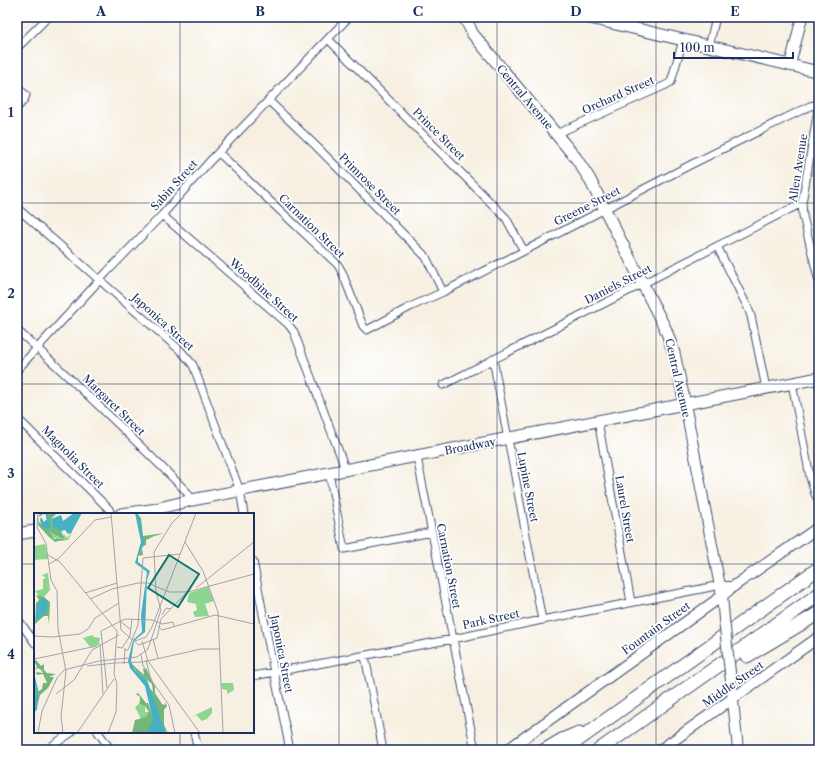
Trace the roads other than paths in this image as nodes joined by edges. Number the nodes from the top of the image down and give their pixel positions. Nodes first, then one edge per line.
1 (48, 17) edge
2 (350, 17) edge
3 (456, 17) edge
4 (464, 17) edge
5 (586, 17) edge
6 (716, 17) edge
7 (802, 17) edge
8 (472, 34) junction
9 (328, 39) junction
10 (683, 40) junction
11 (709, 46) junction
12 (17, 48) edge
13 (790, 65) junction
14 (819, 72) edge
15 (17, 87) edge
16 (269, 101) junction
17 (819, 104) edge
18 (17, 108) edge
19 (556, 134) junction
20 (219, 153) junction
21 (802, 204) junction
22 (17, 208) edge
23 (605, 210) junction
24 (162, 215) junction
25 (718, 246) junction
26 (524, 251) junction
27 (100, 280) junction
28 (819, 282) edge
29 (643, 284) junction
30 (443, 292) junction
31 (17, 330) edge
32 (366, 330) joint
33 (37, 347) junction
34 (493, 359) junction
35 (17, 370) edge
36 (819, 378) edge
37 (792, 383) junction
38 (443, 385) dead end
39 (766, 388) junction
40 (685, 404) junction
41 (17, 418) edge
42 (598, 421) junction
43 (508, 438) junction
44 (417, 457) junction
45 (345, 470) junction
46 (329, 473) junction
47 (240, 491) junction
48 (192, 500) junction
49 (819, 501) edge
50 (151, 512) edge
51 (111, 513) edge
52 (136, 513) edge
53 (244, 513) edge
54 (819, 527) edge
55 (34, 531) edge
56 (432, 532) junction
57 (17, 534) edge
58 (254, 566) edge
59 (819, 568) edge
60 (720, 585) junction
61 (734, 586) junction
62 (819, 594) edge
63 (722, 596) junction
64 (631, 602) junction
65 (819, 613) edge
66 (17, 618) edge
67 (542, 620) junction
68 (819, 637) edge
69 (453, 639) junction
70 (34, 642) edge
71 (365, 656) junction
72 (274, 672) junction
73 (709, 673) junction
74 (254, 676) edge
75 (733, 698) junction
76 (603, 723) junction
77 (71, 733) edge
78 (99, 733) edge
79 (194, 733) edge
80 (819, 747) edge
81 (46, 750) edge
82 (111, 750) edge
83 (198, 750) edge
84 (290, 750) edge
85 (382, 750) edge
86 (475, 750) edge
87 (507, 750) edge
88 (545, 750) edge
89 (564, 750) edge
90 (599, 750) edge
91 (660, 750) edge
92 (738, 750) edge
93 (814, 750) edge

1 - 12 street
2 - 9 street, Sabin Street
3 - 8 main road
4 - 8 main road, Central Avenue
5 - 10 main road
6 - 11 street
7 - 13 street
8 - 19 main road, Central Avenue
9 - 16 street, Sabin Street
9 - 26 street, Prince Street
10 - 11 main road
10 - 19 street, Orchard Street
11 - 13 main road
13 - 14 main road
15 - 18 street
16 - 20 street, Sabin Street
16 - 30 street, Primrose Street
17 - 21 street, Allen Avenue
17 - 23 street, Greene Street
19 - 23 main road, Central Avenue
20 - 24 street, Sabin Street
20 - 32 street, Carnation Street
21 - 25 street, Daniels Street
21 - 28 street, Allen Avenue
22 - 27 street, Japonica Street
23 - 26 street, Greene Street
23 - 29 main road, Central Avenue
24 - 27 street, Sabin Street
24 - 45 street, Woodbine Street
25 - 29 street, Daniels Street
25 - 39 street
26 - 30 street, Greene Street
27 - 33 street, Sabin Street
27 - 47 street, Japonica Street
29 - 34 street, Daniels Street
29 - 40 main road, Central Avenue
30 - 32 street, Greene Street
31 - 33 street, Margaret Street
33 - 35 street, Sabin Street
33 - 48 street, Margaret Street
34 - 38 street, Daniels Street
34 - 43 street, Lupine Street
36 - 37 main road, Broadway
37 - 39 main road, Broadway
37 - 49 street
39 - 40 main road, Broadway
40 - 42 main road, Broadway
40 - 60 street, Central Avenue
41 - 51 street, Magnolia Street
42 - 43 main road, Broadway
42 - 64 street, Laurel Street
43 - 44 main road, Broadway
43 - 67 street, Lupine Street
44 - 45 main road, Broadway
44 - 56 street, Carnation Street
45 - 46 main road, Broadway
46 - 47 main road, Broadway
46 - 56 street
47 - 48 main road, Broadway
47 - 53 street, Japonica Street
48 - 50 main road, Broadway
50 - 52 main road, Broadway
54 - 61 street, Fountain Street
55 - 57 main road
56 - 69 street, Carnation Street
58 - 72 street, Japonica Street
59 - 76 highway
60 - 61 street, Park Street
60 - 63 street, Central Avenue
60 - 64 street, Park Street
61 - 63 street, Fountain Street
62 - 73 highway
63 - 75 street, Central Avenue, bridge
63 - 87 street, Fountain Street
64 - 67 street, Park Street
65 - 73 highway
66 - 70 street
67 - 69 street, Park Street
68 - 75 street, Middle Street
69 - 71 street, Park Street
69 - 86 street, Carnation Street
71 - 72 street, Park Street
71 - 85 street
72 - 74 street, Park Street
72 - 84 street, Japonica Street
73 - 90 highway
75 - 91 street, Middle Street
75 - 92 street, Central Avenue
76 - 88 highway
76 - 89 highway
77 - 81 street
78 - 82 street
79 - 83 street
80 - 93 street

